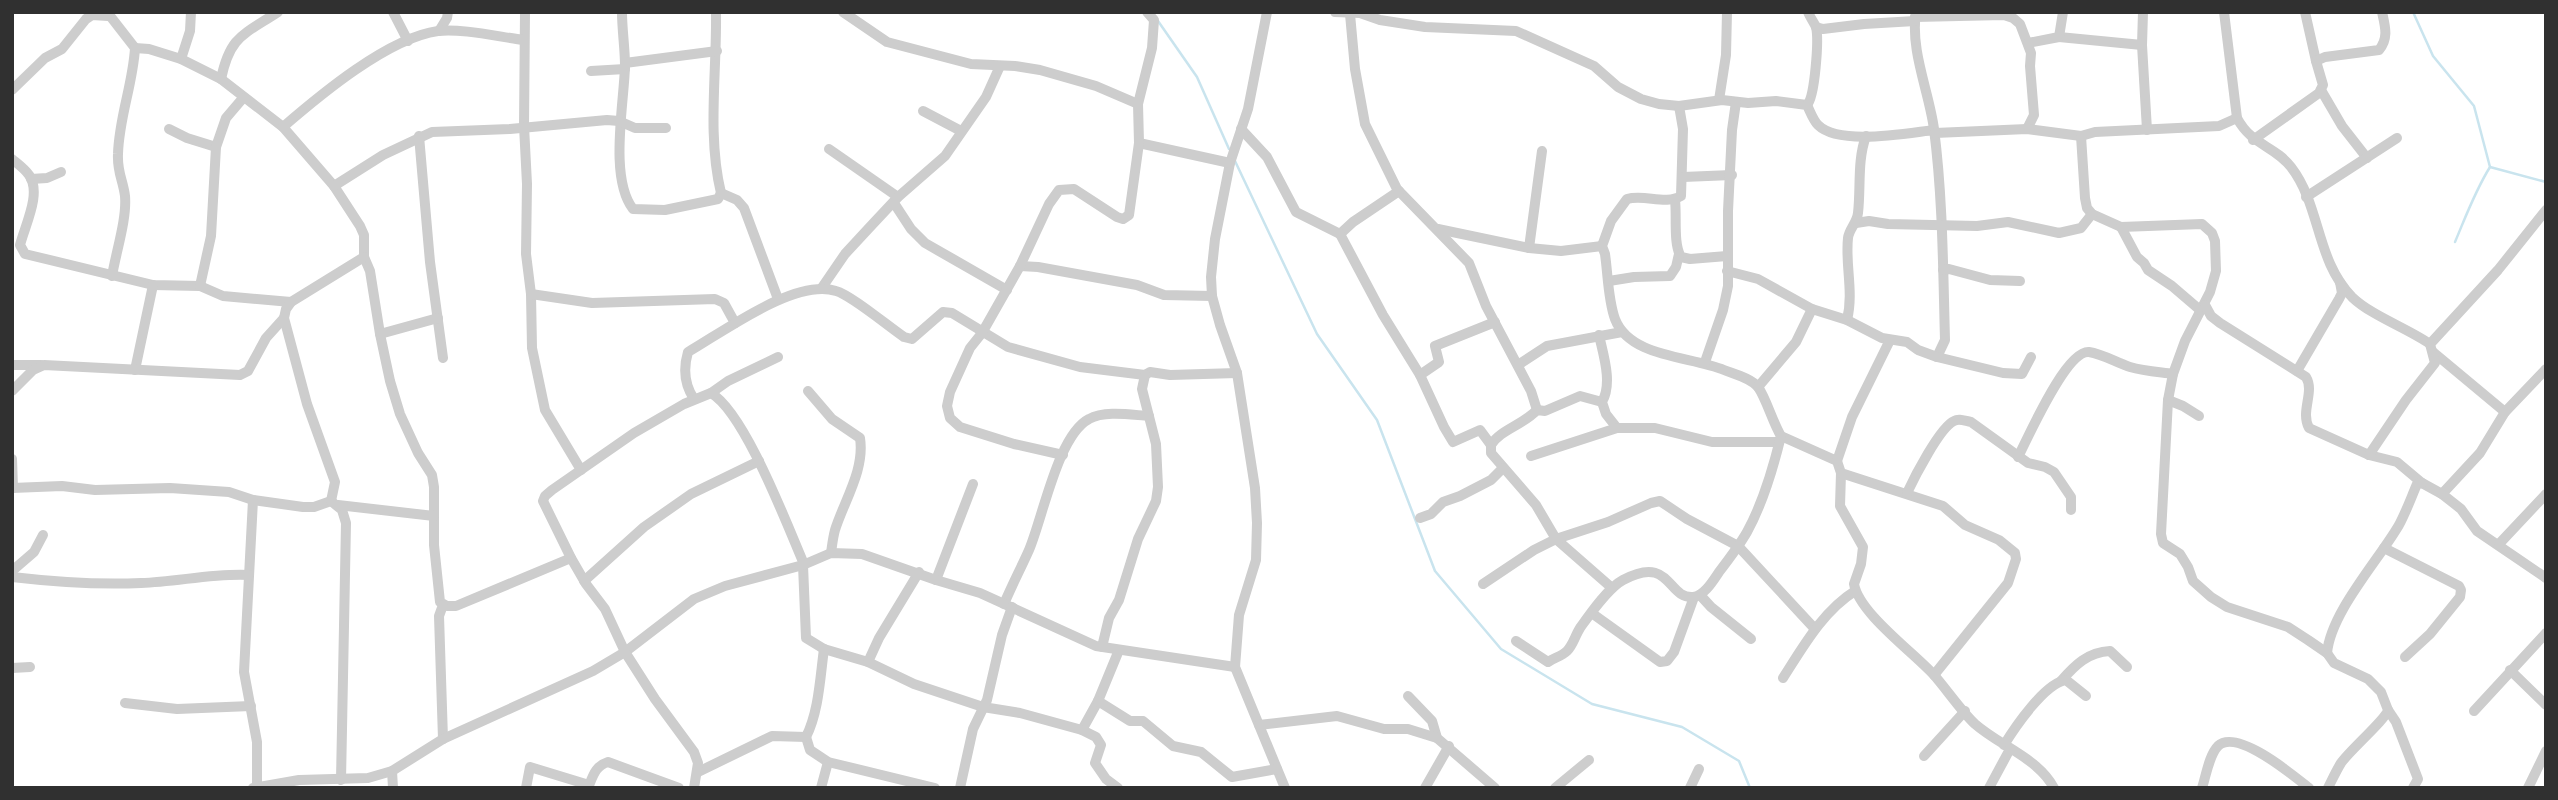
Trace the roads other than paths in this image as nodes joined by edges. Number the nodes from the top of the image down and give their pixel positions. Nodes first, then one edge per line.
1 (191, 12) edge
2 (278, 12) edge
3 (393, 12) edge
4 (447, 12) edge
5 (524, 12) edge
6 (622, 12) edge
7 (716, 12) edge
8 (843, 12) edge
9 (1147, 12) edge
10 (1267, 12) edge
11 (1335, 12) edge
12 (1727, 12) edge
13 (1808, 12) edge
14 (2063, 12) edge
15 (2143, 12) edge
16 (2224, 12) edge
17 (2305, 12) edge
18 (2382, 12) edge
19 (1356, 13) edge
20 (108, 14) edge
21 (1915, 17) edge
22 (1816, 27) junction
23 (439, 31) junction
24 (2059, 37) junction
25 (524, 40) junction
26 (408, 41) junction
27 (2028, 43) junction
28 (2142, 45) junction
29 (135, 48) junction
30 (716, 51) junction
31 (181, 59) junction
32 (2316, 61) junction
33 (625, 66) junction
34 (999, 66) junction
35 (591, 71) dead end
36 (221, 79) junction
37 (12, 90) edge
38 (2321, 90) junction
39 (243, 98) junction
40 (1719, 100) junction
41 (1736, 102) junction
42 (1138, 104) junction
43 (1807, 105) junction
44 (1679, 106) junction
45 (923, 111) dead end
46 (2237, 118) junction
47 (619, 121) junction
48 (524, 126) junction
49 (283, 127) junction
50 (169, 128) dead end
51 (666, 128) dead end
52 (1241, 129) junction
53 (2027, 129) junction
54 (2147, 130) junction
55 (961, 131) junction
56 (1934, 132) junction
57 (419, 136) junction
58 (1866, 136) junction
59 (2081, 136) junction
60 (2397, 138) dead end
61 (2253, 139) junction
62 (1139, 143) junction
63 (216, 147) junction
64 (829, 149) dead end
65 (1542, 151) dead end
66 (2367, 158) junction
67 (12, 159) edge
68 (1230, 163) junction
69 (61, 172) dead end
70 (1731, 175) junction
71 (1683, 177) junction
72 (31, 179) junction
73 (334, 186) junction
74 (1399, 191) junction
75 (721, 194) junction
76 (2306, 197) junction
77 (896, 200) junction
78 (1675, 200) junction
79 (2546, 210) edge
80 (2092, 214) junction
81 (1856, 223) junction
82 (1941, 224) junction
83 (2121, 227) junction
84 (1438, 229) junction
85 (1340, 234) junction
86 (1602, 246) junction
87 (1529, 248) junction
88 (1679, 254) junction
89 (1727, 256) junction
90 (364, 257) junction
91 (1020, 266) junction
92 (1943, 270) junction
93 (1727, 271) junction
94 (112, 276) junction
95 (1609, 281) junction
96 (2020, 281) dead end
97 (2340, 282) junction
98 (153, 285) junction
99 (200, 286) junction
100 (821, 289) junction
101 (1007, 290) junction
102 (531, 294) junction
103 (1212, 296) junction
104 (778, 299) junction
105 (291, 302) junction
106 (2202, 308) junction
107 (1812, 309) junction
108 (284, 318) junction
109 (438, 318) junction
110 (1847, 320) junction
111 (1494, 322) junction
112 (735, 323) junction
113 (1622, 332) junction
114 (982, 333) junction
115 (380, 334) junction
116 (1599, 335) junction
117 (1890, 340) junction
118 (2431, 348) junction
119 (778, 357) dead end
120 (1937, 357) junction
121 (2031, 357) dead end
122 (443, 358) dead end
123 (1705, 362) junction
124 (12, 365) edge
125 (44, 365) junction
126 (1518, 365) junction
127 (2546, 369) edge
128 (135, 370) junction
129 (2297, 371) junction
130 (1237, 373) junction
131 (1145, 374) junction
132 (2173, 374) junction
133 (1420, 376) junction
134 (1758, 387) junction
135 (12, 390) edge
136 (808, 391) dead end
137 (711, 393) junction
138 (694, 399) junction
139 (2168, 400) junction
140 (1602, 401) junction
141 (1536, 410) junction
142 (2505, 412) junction
143 (1149, 416) junction
144 (2199, 416) dead end
145 (1617, 428) junction
146 (1780, 439) junction
147 (1490, 445) junction
148 (1063, 455) junction
149 (2369, 455) junction
150 (1531, 456) dead end
151 (2018, 457) junction
152 (12, 459) edge
153 (759, 461) junction
154 (1837, 461) junction
155 (1503, 468) junction
156 (581, 470) junction
157 (1841, 473) junction
158 (2422, 483) junction
159 (973, 484) dead end
160 (13, 488) edge
161 (1907, 493) junction
162 (2442, 494) junction
163 (2546, 494) edge
164 (253, 500) junction
165 (335, 503) junction
166 (2071, 510) dead end
167 (434, 516) junction
168 (1420, 519) dead end
169 (44, 535) dead end
170 (1556, 539) junction
171 (2499, 544) junction
172 (1738, 546) junction
173 (2384, 548) junction
174 (831, 553) junction
175 (571, 558) junction
176 (804, 564) junction
177 (12, 570) edge
178 (919, 572) junction
179 (249, 575) junction
180 (12, 578) edge
181 (2546, 578) edge
182 (584, 580) junction
183 (936, 580) junction
184 (1483, 584) dead end
185 (1612, 588) junction
186 (1855, 591) junction
187 (1697, 596) junction
188 (443, 605) junction
189 (1008, 606) junction
190 (1592, 614) junction
191 (1815, 629) junction
192 (2546, 633) edge
193 (1751, 639) dead end
194 (1516, 641) dead end
195 (1102, 648) junction
196 (824, 649) junction
197 (1119, 650) junction
198 (625, 652) junction
199 (2327, 653) junction
200 (2405, 657) dead end
201 (868, 662) junction
202 (30, 667) dead end
203 (1235, 667) junction
204 (2127, 667) dead end
205 (12, 668) edge
206 (2510, 670) junction
207 (1934, 676) junction
208 (1783, 678) dead end
209 (2061, 681) junction
210 (1408, 696) dead end
211 (2086, 696) dead end
212 (1098, 701) junction
213 (125, 703) dead end
214 (2546, 705) edge
215 (251, 706) junction
216 (983, 707) junction
217 (2388, 710) junction
218 (1965, 711) junction
219 (2474, 711) dead end
220 (1259, 725) junction
221 (1082, 730) junction
222 (806, 737) junction
223 (1437, 737) junction
224 (443, 739) junction
225 (1449, 746) junction
226 (2007, 747) junction
227 (2546, 751) edge
228 (1924, 756) dead end
229 (1589, 760) dead end
230 (828, 762) junction
231 (1277, 769) junction
232 (1699, 769) dead end
233 (392, 771) junction
234 (698, 772) junction
235 (341, 780) junction
236 (589, 786) edge
237 (255, 787) edge
238 (393, 788) edge
239 (526, 788) edge
240 (679, 788) edge
241 (694, 788) edge
242 (821, 788) edge
243 (935, 788) edge
244 (960, 788) edge
245 (1118, 788) edge
246 (1286, 788) edge
247 (1425, 788) edge
248 (1495, 788) edge
249 (1555, 788) edge
250 (1690, 788) edge
251 (1989, 788) edge
252 (2054, 788) edge
253 (2202, 788) edge
254 (2309, 788) edge
255 (2328, 788) edge
256 (2413, 788) edge
257 (2528, 788) edge

1 - 31 street
2 - 36 street
3 - 26 street
4 - 23 street
5 - 25 street
6 - 33 street
7 - 30 street
8 - 34 street
9 - 42 street
10 - 52 street
11 - 19 street
12 - 40 street
13 - 22 street
14 - 24 street
15 - 28 street
16 - 46 street
17 - 32 street
18 - 32 street
19 - 44 street
19 - 74 street
20 - 29 street
20 - 37 street
21 - 22 street
21 - 27 street
21 - 56 street
22 - 43 street
23 - 25 street
23 - 26 street
24 - 27 street
24 - 28 street
25 - 48 street
26 - 49 street
27 - 53 street
28 - 54 street
29 - 31 street
29 - 94 street
30 - 33 street
30 - 75 street
31 - 36 street
32 - 38 street
33 - 35 street
33 - 47 street
34 - 42 street
34 - 55 street
36 - 39 street
38 - 61 street
38 - 66 street
39 - 49 street
39 - 63 street
40 - 41 street
40 - 44 street
41 - 43 street
41 - 70 street
42 - 62 street
43 - 58 street
44 - 71 street
45 - 55 street
46 - 54 street
46 - 61 street
47 - 48 street
47 - 51 street
47 - 75 street
48 - 57 street
48 - 102 street
49 - 73 street
50 - 63 street
52 - 68 street
52 - 85 street
53 - 56 street
53 - 59 street
54 - 59 street
55 - 77 street
56 - 58 street
56 - 82 street
57 - 73 street
57 - 109 street
58 - 81 street
59 - 80 street
60 - 66 street
61 - 76 street
62 - 68 street
62 - 91 street
63 - 99 street
64 - 77 street
65 - 87 street
66 - 76 street
67 - 72 street
68 - 103 street
69 - 72 street
70 - 71 street
70 - 89 street
71 - 78 street
72 - 94 street
73 - 90 street
74 - 84 street
74 - 85 street
75 - 104 street
76 - 97 street
77 - 100 street
77 - 101 street
78 - 86 street
78 - 88 street
79 - 118 street
80 - 82 street
80 - 83 street
81 - 82 street
81 - 110 street
82 - 92 street
83 - 106 street
83 - 106 street
84 - 87 street
84 - 111 street
85 - 133 street
86 - 87 street
86 - 95 street
88 - 89 street
88 - 95 street
89 - 93 street
90 - 105 street
90 - 115 street
91 - 101 street
91 - 103 street
92 - 96 street
92 - 120 street
93 - 107 street
93 - 123 street
94 - 98 street
95 - 113 street
97 - 118 street
97 - 129 street
98 - 99 street
98 - 128 street
99 - 105 street
100 - 104 street
100 - 114 street
101 - 114 street
102 - 112 street
102 - 156 street
103 - 130 street
104 - 112 street
105 - 108 street
106 - 129 street
106 - 132 street
107 - 110 street
107 - 134 street
108 - 128 street
108 - 165 street
109 - 115 street
109 - 122 street
110 - 117 street
111 - 126 street
111 - 133 street
112 - 138 street
113 - 116 street
113 - 123 street
114 - 131 street
114 - 148 street
115 - 167 street
116 - 126 street
116 - 140 street
117 - 120 street
117 - 154 street
118 - 142 street
118 - 149 street
119 - 137 street
120 - 121 street
123 - 134 street
124 - 125 street
125 - 128 street
125 - 135 street
126 - 141 street
127 - 142 street
129 - 149 street
130 - 131 street
130 - 203 street
131 - 143 street
132 - 139 street
132 - 151 street
133 - 147 street
134 - 146 street
136 - 174 street
137 - 138 street
137 - 153 street
138 - 156 street
139 - 144 street
139 - 199 street
140 - 141 street
140 - 145 street
141 - 147 street
142 - 162 street
143 - 148 street
143 - 195 street
145 - 146 street
145 - 150 street
146 - 154 street
146 - 172 street
147 - 155 street
148 - 189 street
149 - 158 street
151 - 161 street
151 - 166 street
152 - 160 street
153 - 176 street
153 - 182 street
154 - 157 street
155 - 168 street
155 - 170 street
156 - 175 street
157 - 161 street
157 - 186 street
158 - 162 street
158 - 173 street
159 - 183 street
160 - 164 street
161 - 207 street
162 - 171 street
163 - 171 street
164 - 165 street
164 - 179 street
165 - 167 street
165 - 235 street
167 - 188 street
169 - 177 street
170 - 172 street
170 - 184 street
170 - 185 street
171 - 181 street
172 - 187 street
172 - 191 street
173 - 199 street
173 - 200 street
174 - 176 street
174 - 178 street
175 - 182 street
175 - 188 street
176 - 196 street
176 - 198 street
178 - 183 street
178 - 201 street
179 - 180 street
179 - 215 street
182 - 198 street
183 - 189 street
185 - 187 street
185 - 190 street
186 - 191 street
186 - 207 street
187 - 190 street
187 - 193 street
188 - 224 street
189 - 195 street
189 - 216 street
190 - 194 street
191 - 208 street
192 - 206 street
195 - 197 street
196 - 201 street
196 - 222 street
197 - 203 street
197 - 212 street
198 - 224 street
198 - 234 street
199 - 217 street
201 - 216 street
202 - 205 street
203 - 220 street
204 - 209 street
206 - 214 street
206 - 219 street
207 - 218 street
209 - 211 street
209 - 226 street
210 - 223 street
212 - 221 street
212 - 231 street
213 - 215 street
215 - 237 street
216 - 221 street
216 - 244 street
217 - 255 street
217 - 256 street
218 - 226 street
218 - 228 street
220 - 223 street
220 - 231 street
221 - 245 street
222 - 230 street
222 - 234 street
223 - 225 street
224 - 233 street
225 - 247 street
225 - 248 street
226 - 251 street
226 - 252 street
227 - 257 street
229 - 249 street
230 - 242 street
230 - 243 street
231 - 246 street
232 - 250 street
233 - 235 street
233 - 238 street
234 - 241 street
235 - 237 street
236 - 239 street
236 - 240 street
253 - 254 street

